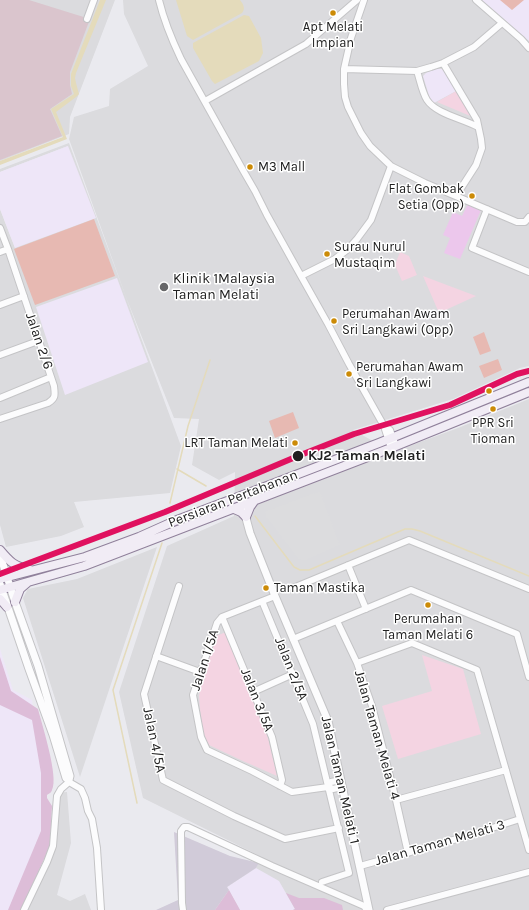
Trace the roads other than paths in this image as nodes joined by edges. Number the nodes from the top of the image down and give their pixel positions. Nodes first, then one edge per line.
1 (94, 0) edge
2 (159, 0) edge
3 (357, 0) edge
4 (364, 0) edge
5 (476, 0) edge
6 (86, 19) dead end
7 (502, 23) junction
8 (529, 48) edge
9 (443, 63) junction
10 (344, 69) junction
11 (417, 71) junction
12 (205, 101) junction
13 (478, 127) junction
14 (391, 166) junction
15 (456, 196) junction
16 (487, 209) junction
17 (529, 217) edge
18 (0, 228) edge
19 (8, 249) junction
20 (0, 252) edge
21 (529, 272) edge
22 (300, 276) junction
23 (24, 296) junction
24 (0, 305) edge
25 (38, 341) junction
26 (0, 355) edge
27 (51, 376) junction
28 (529, 382) edge
29 (529, 392) edge
30 (0, 398) edge
31 (0, 419) edge
32 (392, 443) junction
33 (241, 500) junction
34 (256, 500) junction
35 (232, 508) junction
36 (246, 517) junction
37 (0, 550) edge
38 (0, 555) edge
39 (348, 565) junction
40 (32, 570) junction
41 (4, 578) edge
42 (29, 581) junction
43 (179, 586) dead end
44 (3, 587) edge
45 (293, 588) dead end
46 (529, 589) edge
47 (275, 596) junction
48 (0, 599) edge
49 (262, 601) junction
50 (15, 602) junction
51 (7, 607) junction
52 (366, 609) junction
53 (222, 617) junction
54 (338, 621) junction
55 (293, 638) junction
56 (156, 656) junction
57 (357, 663) junction
58 (200, 672) junction
59 (293, 674) junction
60 (529, 677) edge
61 (253, 692) junction
62 (506, 770) junction
63 (69, 781) junction
64 (342, 784) junction
65 (280, 786) junction
66 (328, 787) junction
67 (396, 800) junction
68 (520, 819) junction
69 (339, 828) junction
70 (529, 850) edge
71 (408, 853) junction
72 (360, 866) junction
73 (529, 872) edge
74 (322, 882) dead end
75 (24, 910) edge
76 (101, 910) edge
77 (183, 910) edge
78 (368, 910) edge
79 (387, 910) edge

1 - 6 street
2 - 12 street
3 - 12 street
4 - 10 street
5 - 7 street
7 - 8 street
7 - 9 street
9 - 11 street
9 - 13 street
10 - 11 street
10 - 14 street
11 - 13 street
12 - 22 street
13 - 15 street
14 - 15 street
14 - 22 street
15 - 16 street
16 - 17 street
16 - 21 street
18 - 19 street, Jalan 2/6
19 - 20 street
19 - 23 street, Jalan 2/6
22 - 32 street
23 - 24 street
23 - 25 street, Jalan 2/6
25 - 26 street
25 - 27 street, Jalan 2/6
27 - 30 street
27 - 31 street, Jalan 2/6
28 - 32 main road, Persiaran Pertahanan
29 - 32 main road, Persiaran Pertahanan
32 - 33 main road, Persiaran Pertahanan
32 - 34 main road, Persiaran Pertahanan
33 - 34 main road, Persiaran Pertahanan
33 - 35 main road, Persiaran Pertahanan
33 - 36 street, Jalan Taman Melati 1
33 - 40 main road, Persiaran Pertahanan
34 - 36 main road
35 - 36 main road
35 - 42 main road, Persiaran Pertahanan
36 - 47 street, Jalan Taman Melati 1
37 - 40 main road
38 - 41 street
39 - 45 street
39 - 46 street
39 - 52 street
40 - 41 main road, Persiaran Pertahanan
41 - 44 street
42 - 44 main road, Persiaran Pertahanan
42 - 50 main road
43 - 56 street, Jalan 4/5A
44 - 50 street
44 - 51 street
47 - 49 street, Jalan 1/5A
47 - 55 street, Jalan Taman Melati 1
48 - 51 main road
49 - 53 street, Jalan 1/5A
49 - 59 street, Jalan 2/5A
50 - 63 street
51 - 63 street
52 - 54 street
52 - 60 street
53 - 58 street, Jalan 1/5A
53 - 61 street, Jalan 3/5A
54 - 55 street
54 - 57 street, Jalan Taman Melati 4
55 - 64 street, Jalan Taman Melati 1
56 - 58 street
56 - 69 street, Jalan 4/5A
57 - 62 street
57 - 67 street, Jalan Taman Melati 4
58 - 65 street, Jalan 1/5A
59 - 61 street
59 - 66 street, Jalan 2/5A
61 - 65 street, Jalan 3/5A
62 - 67 street
62 - 68 street
63 - 75 street
63 - 76 street
64 - 66 street, Jalan 1/5A
64 - 72 street, Jalan Taman Melati 1
65 - 66 street, Jalan 1/5A
66 - 69 street, Jalan 2/5A
67 - 71 street, Jalan Taman Melati 4
68 - 70 street
68 - 71 street, Jalan Taman Melati 3
69 - 74 street, Jalan 2/5A
71 - 72 street, Jalan Taman Melati 3
72 - 78 street, Jalan Taman Melati 1
73 - 79 street
77 - 78 street

